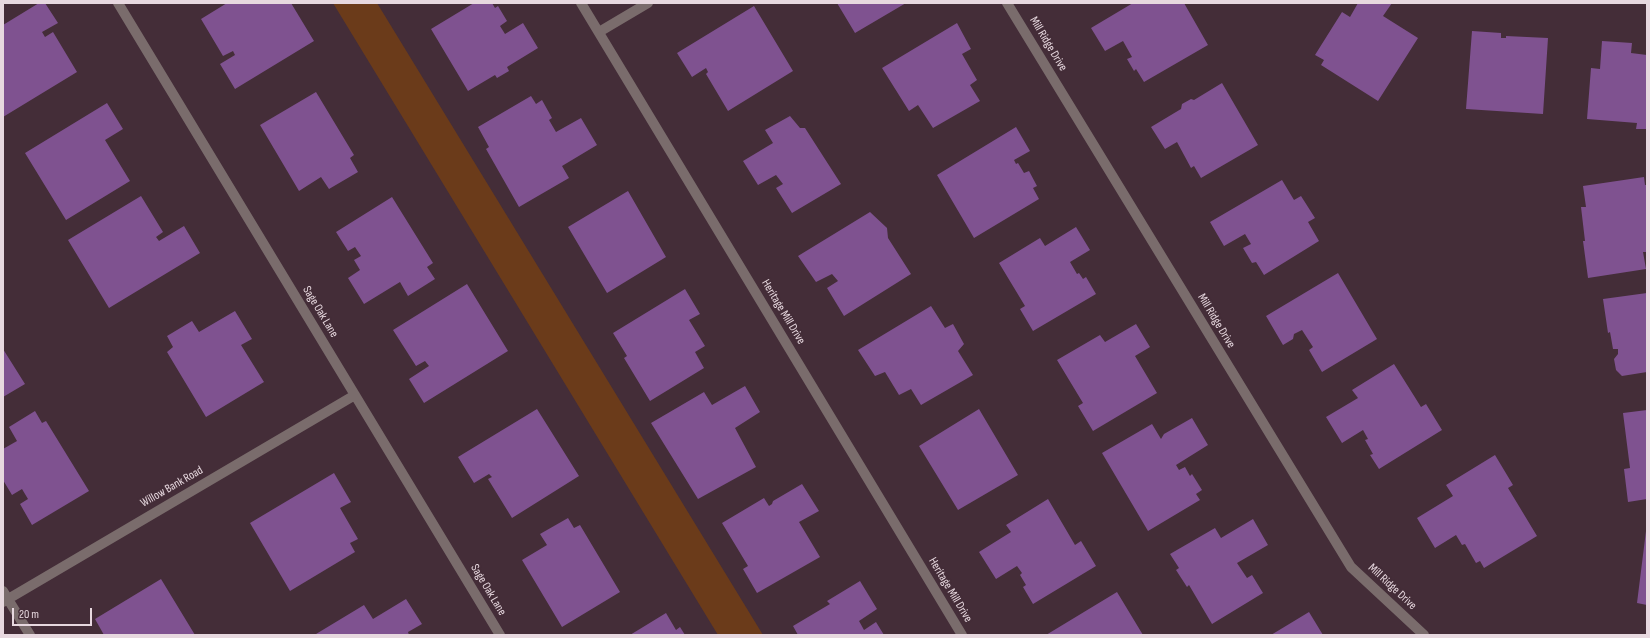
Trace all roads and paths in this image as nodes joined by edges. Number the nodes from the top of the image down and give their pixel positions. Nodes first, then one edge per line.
1 (118, 3) edge
2 (581, 3) edge
3 (648, 3) edge
4 (1008, 3) edge
5 (599, 32) junction
6 (355, 395) junction
7 (5, 597) edge
8 (30, 635) edge
9 (500, 635) edge
10 (962, 635) edge
11 (1424, 635) edge

1 - 6 street, Sage Oak Lane
2 - 5 street, Heritage Mill Drive
3 - 5 street
4 - 11 street, Mill Ridge Drive
5 - 10 street, Heritage Mill Drive
6 - 7 street, Willow Bank Road
6 - 9 street, Sage Oak Lane
7 - 8 street

